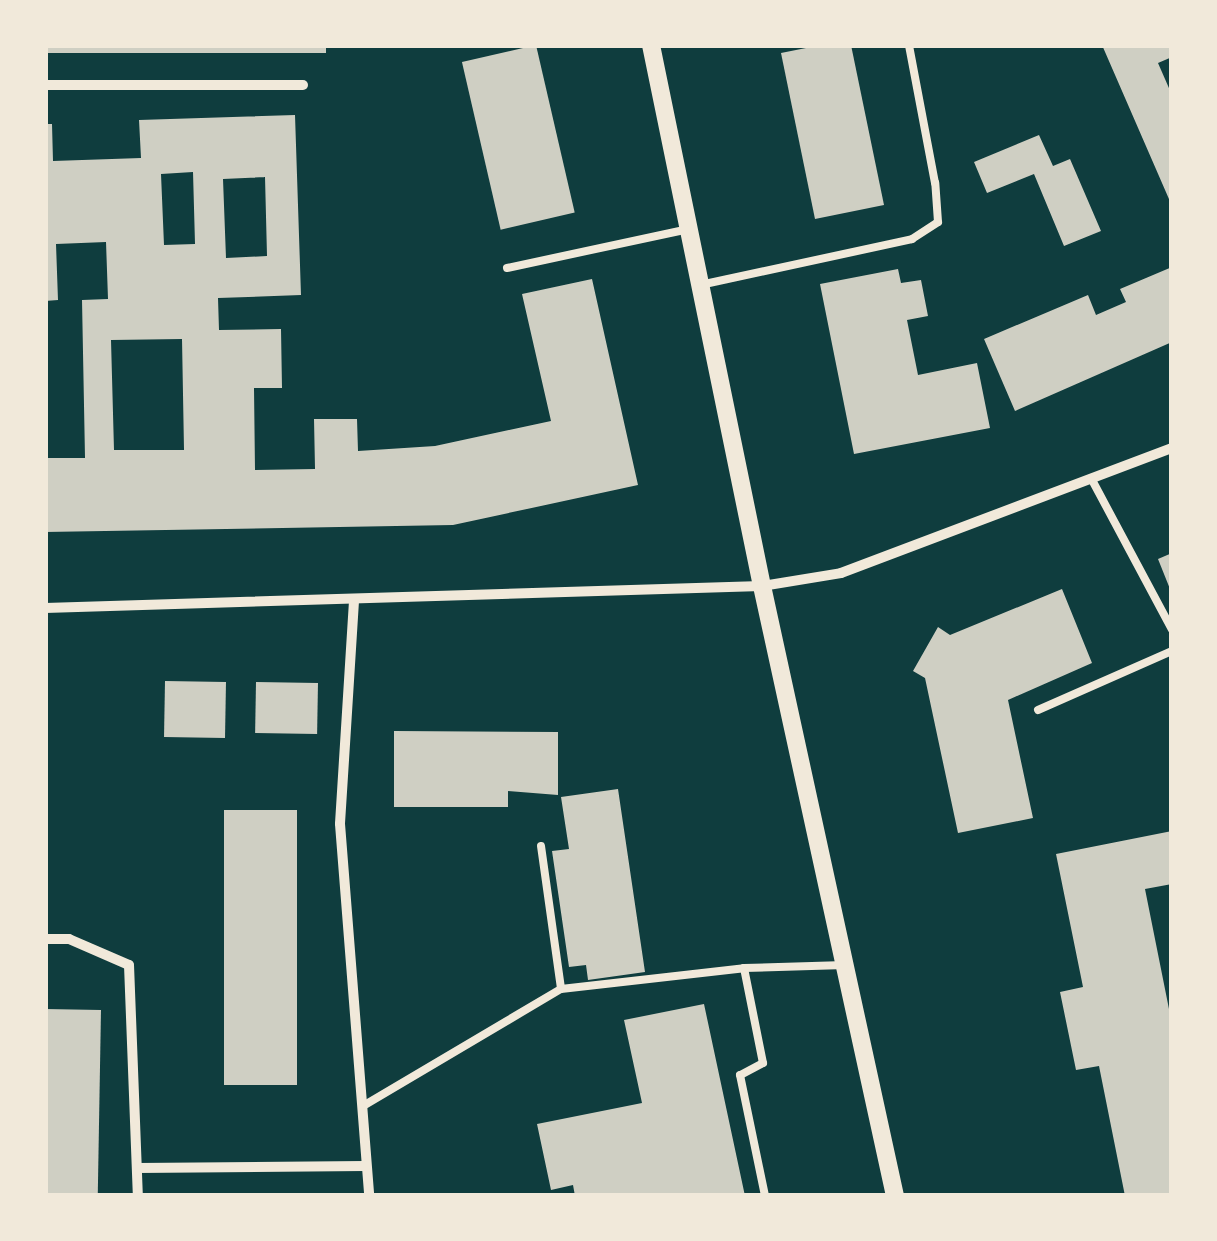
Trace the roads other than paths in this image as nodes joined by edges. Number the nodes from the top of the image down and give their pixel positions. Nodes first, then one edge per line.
1 (651, 45) edge
2 (909, 45) edge
3 (45, 85) edge
4 (303, 85) dead end
5 (688, 229) junction
6 (507, 268) dead end
7 (700, 284) junction
8 (1172, 448) edge
9 (1091, 478) junction
10 (762, 586) junction
11 (354, 602) junction
12 (45, 608) edge
13 (1172, 630) edge
14 (1172, 651) edge
15 (1038, 710) dead end
16 (541, 846) dead end
17 (45, 939) edge
18 (845, 965) junction
19 (744, 968) junction
20 (562, 990) junction
21 (363, 1106) junction
22 (365, 1166) junction
23 (137, 1168) junction
24 (138, 1196) edge
25 (369, 1196) edge
26 (764, 1196) edge
27 (895, 1196) edge

1 - 5 street
2 - 7 lane
3 - 4 street
5 - 6 lane
5 - 7 street
7 - 10 street
8 - 9 street
9 - 10 street
9 - 13 lane
10 - 11 street
10 - 18 street
11 - 12 street
11 - 21 street
14 - 15 lane
16 - 20 lane
17 - 23 street
18 - 19 lane
18 - 27 street
19 - 20 lane
19 - 26 lane
20 - 21 lane
21 - 22 street
22 - 23 street
22 - 25 street
23 - 24 street

